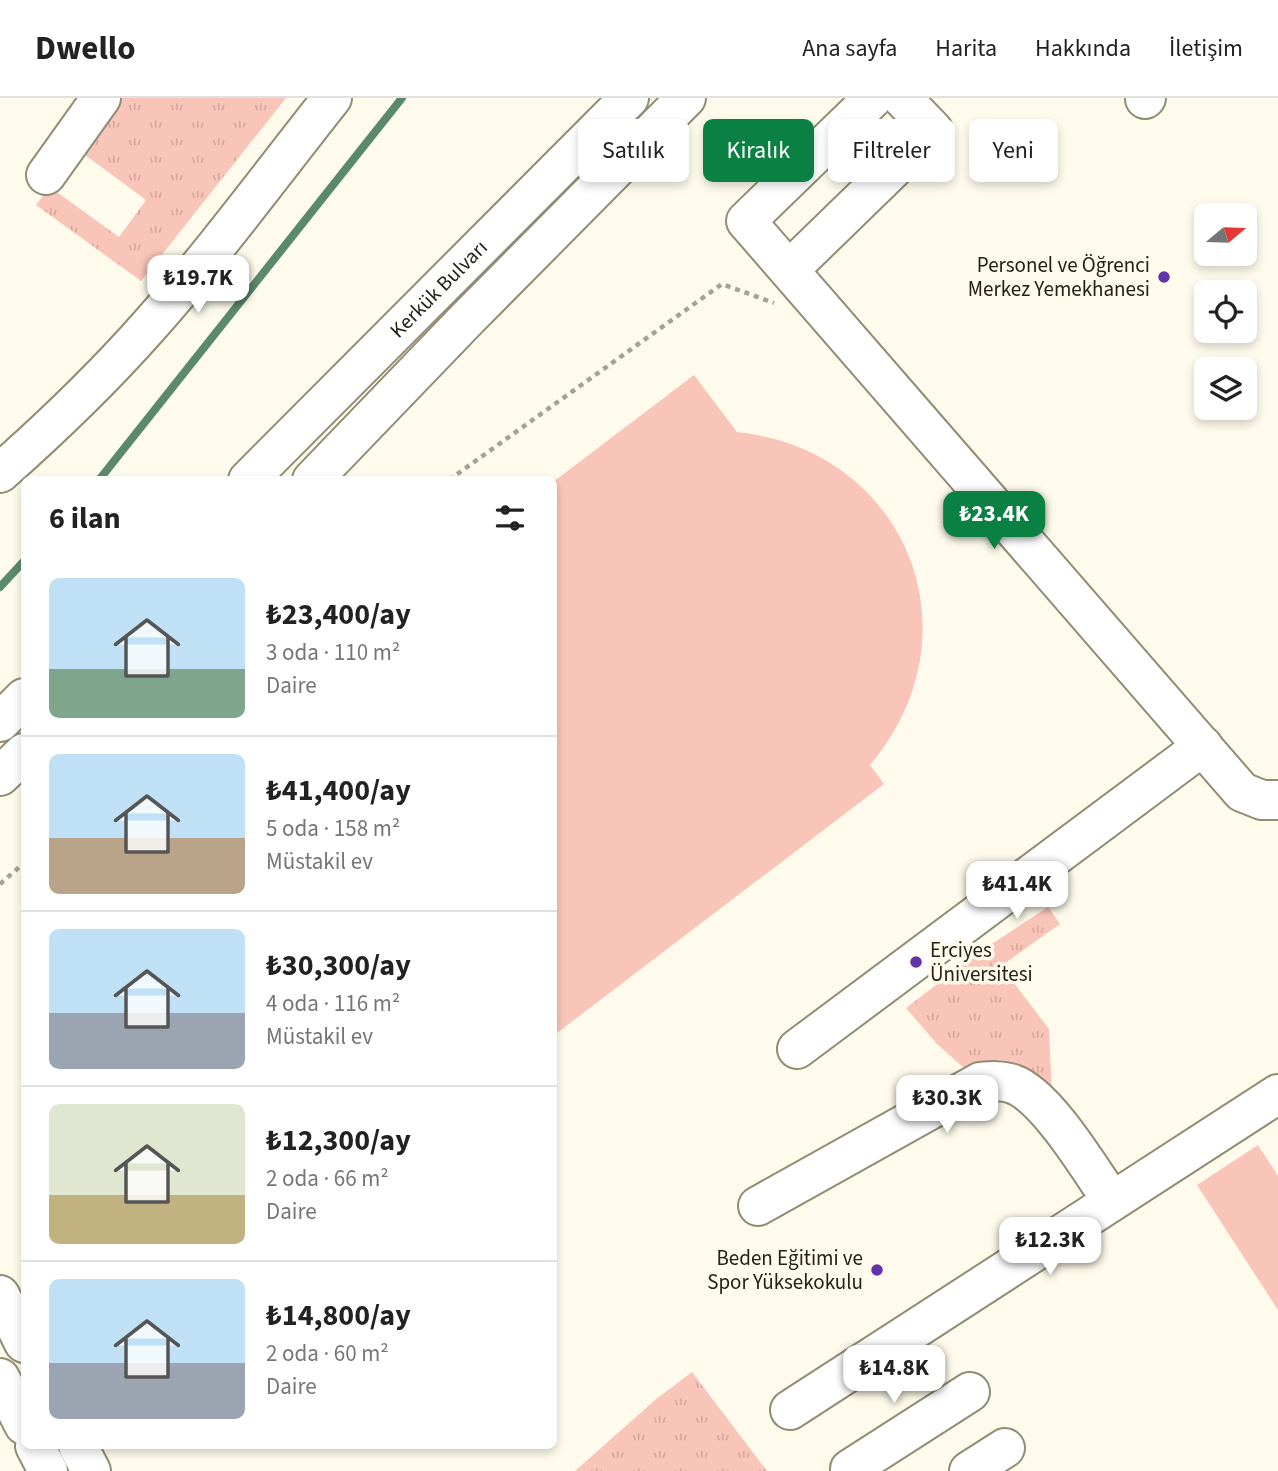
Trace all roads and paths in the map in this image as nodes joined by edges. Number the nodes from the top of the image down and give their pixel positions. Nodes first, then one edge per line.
1 (101, 98) edge
2 (302, 98) edge
3 (332, 98) edge
4 (629, 98) edge
5 (686, 98) edge
6 (873, 98) edge
7 (902, 98) edge
8 (46, 175) dead end
9 (782, 287) junction
10 (0, 445) edge
11 (0, 473) edge
12 (252, 476) edge
13 (316, 476) edge
14 (455, 476) edge
15 (21, 701) edge
16 (0, 722) edge
17 (1203, 746) junction
18 (21, 756) edge
19 (0, 776) edge
20 (1278, 800) edge
21 (21, 866) edge
22 (0, 884) edge
23 (797, 1049) dead end
24 (1278, 1094) edge
25 (1112, 1201) junction
26 (758, 1206) dead end
27 (0, 1296) edge
28 (21, 1337) edge
29 (0, 1378) edge
30 (970, 1392) dead end
31 (790, 1410) dead end
32 (21, 1419) edge
33 (1005, 1448) dead end
34 (37, 1449) edge
35 (80, 1449) edge
36 (48, 1471) edge
37 (91, 1471) edge
38 (850, 1471) edge
39 (969, 1471) edge

1 - 8 street
2 - 10 street
3 - 11 street
4 - 12 street, Kerkük Bulvarı
5 - 13 street, Kerkük Bulvarı
6 - 9 street
7 - 9 street
9 - 14 path
9 - 17 street
15 - 16 street
17 - 20 street
17 - 23 street
18 - 19 street
21 - 22 path
24 - 25 street
25 - 26 street
25 - 31 street
27 - 28 street
29 - 32 street
30 - 38 street
33 - 39 street
34 - 36 street
35 - 37 street

